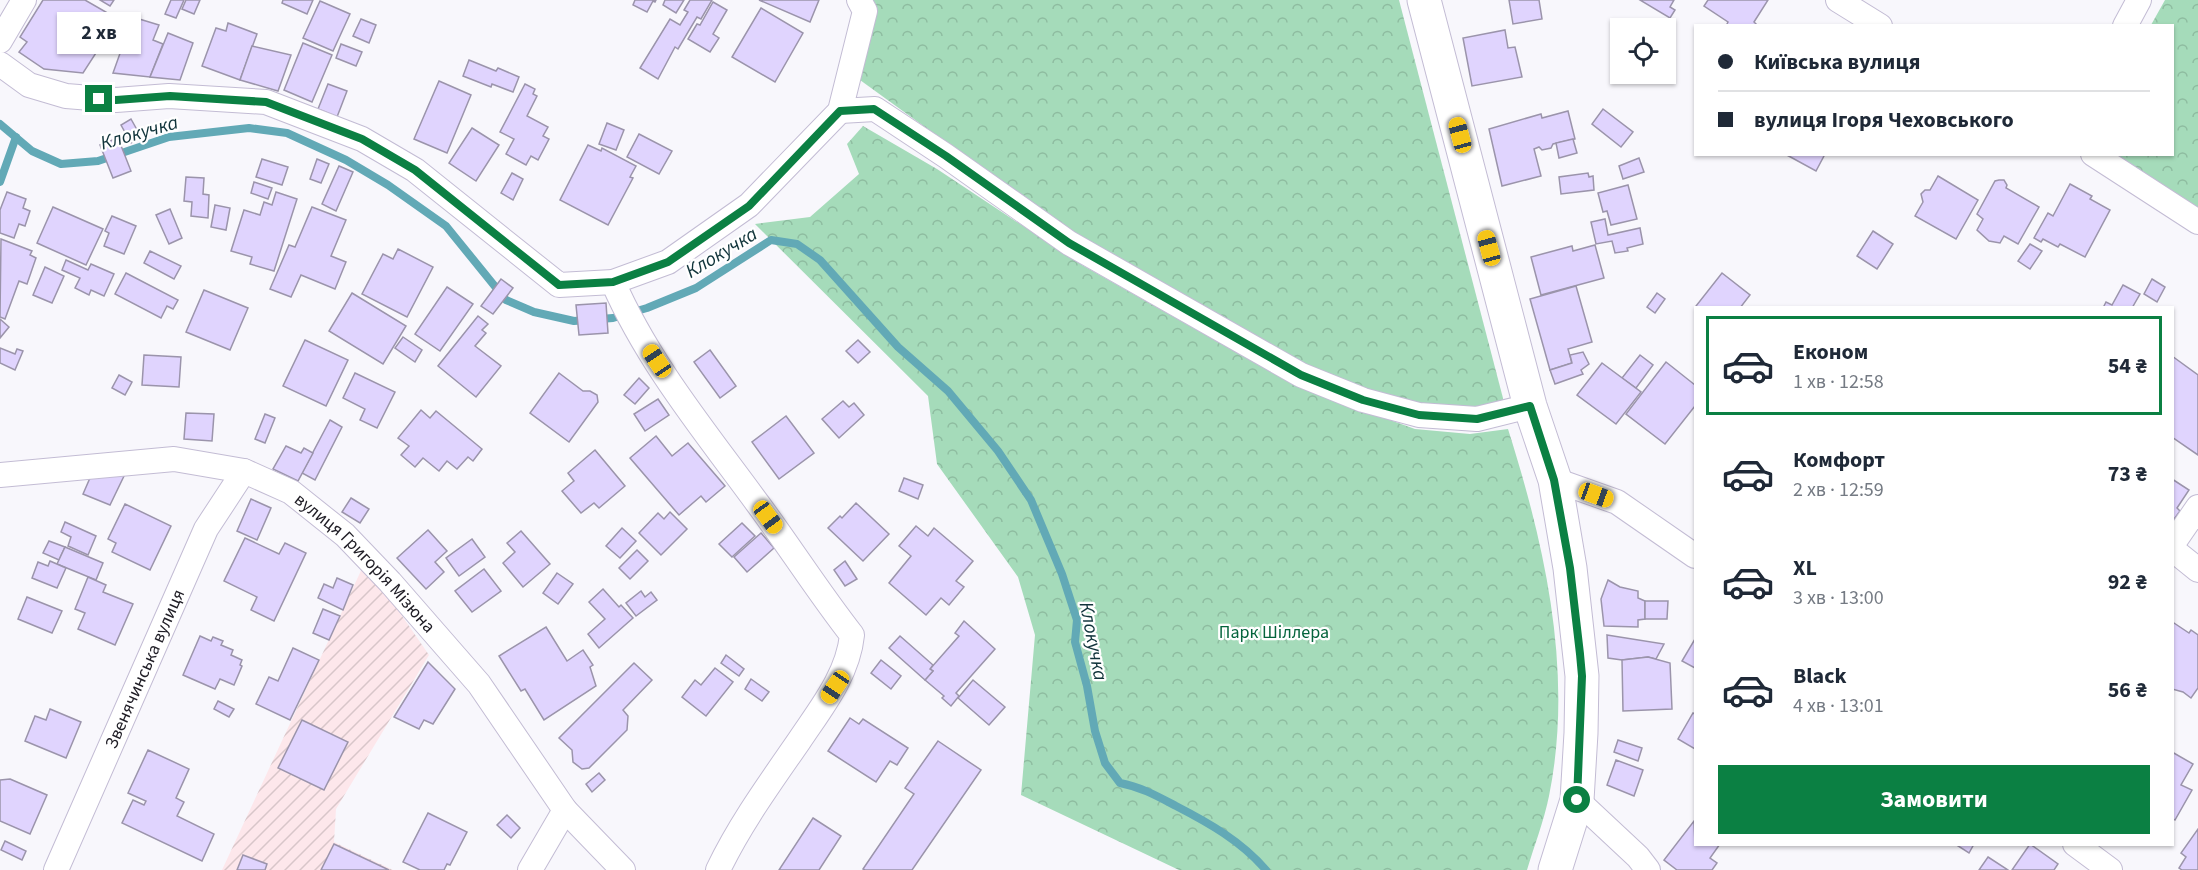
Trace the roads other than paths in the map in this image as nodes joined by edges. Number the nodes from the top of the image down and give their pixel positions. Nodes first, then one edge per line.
1 (24, 0) edge
2 (860, 0) edge
3 (1424, 0) edge
4 (1838, 0) edge
5 (2139, 0) edge
6 (1877, 24) edge
7 (2126, 24) edge
8 (0, 41) edge
9 (0, 64) edge
10 (840, 111) junction
11 (2096, 156) edge
12 (2198, 222) edge
13 (617, 292) junction
14 (1530, 406) junction
15 (244, 471) junction
16 (0, 475) edge
17 (1554, 480) junction
18 (2198, 507) edge
19 (2174, 544) edge
20 (2174, 549) edge
21 (1694, 555) edge
22 (2198, 570) edge
23 (1577, 800) junction
24 (565, 810) junction
25 (2082, 857) edge
26 (56, 870) edge
27 (530, 870) edge
28 (623, 870) edge
29 (718, 870) edge
30 (1555, 870) edge
31 (1648, 870) edge
32 (2110, 870) edge

1 - 8 street
2 - 10 street
3 - 14 street
4 - 6 street
5 - 7 street
9 - 13 street
10 - 13 street
10 - 14 street
11 - 12 street
13 - 29 street
14 - 17 street
15 - 16 street, вулиця Григорія Мізюна
15 - 24 street, вулиця Григорія Мізюна
15 - 26 street, Звенячинська вулиця
17 - 21 street
17 - 23 street
18 - 19 street
20 - 22 street
23 - 30 street
23 - 31 street
24 - 27 street
24 - 28 street, вулиця Григорія Мізюна
25 - 32 street

